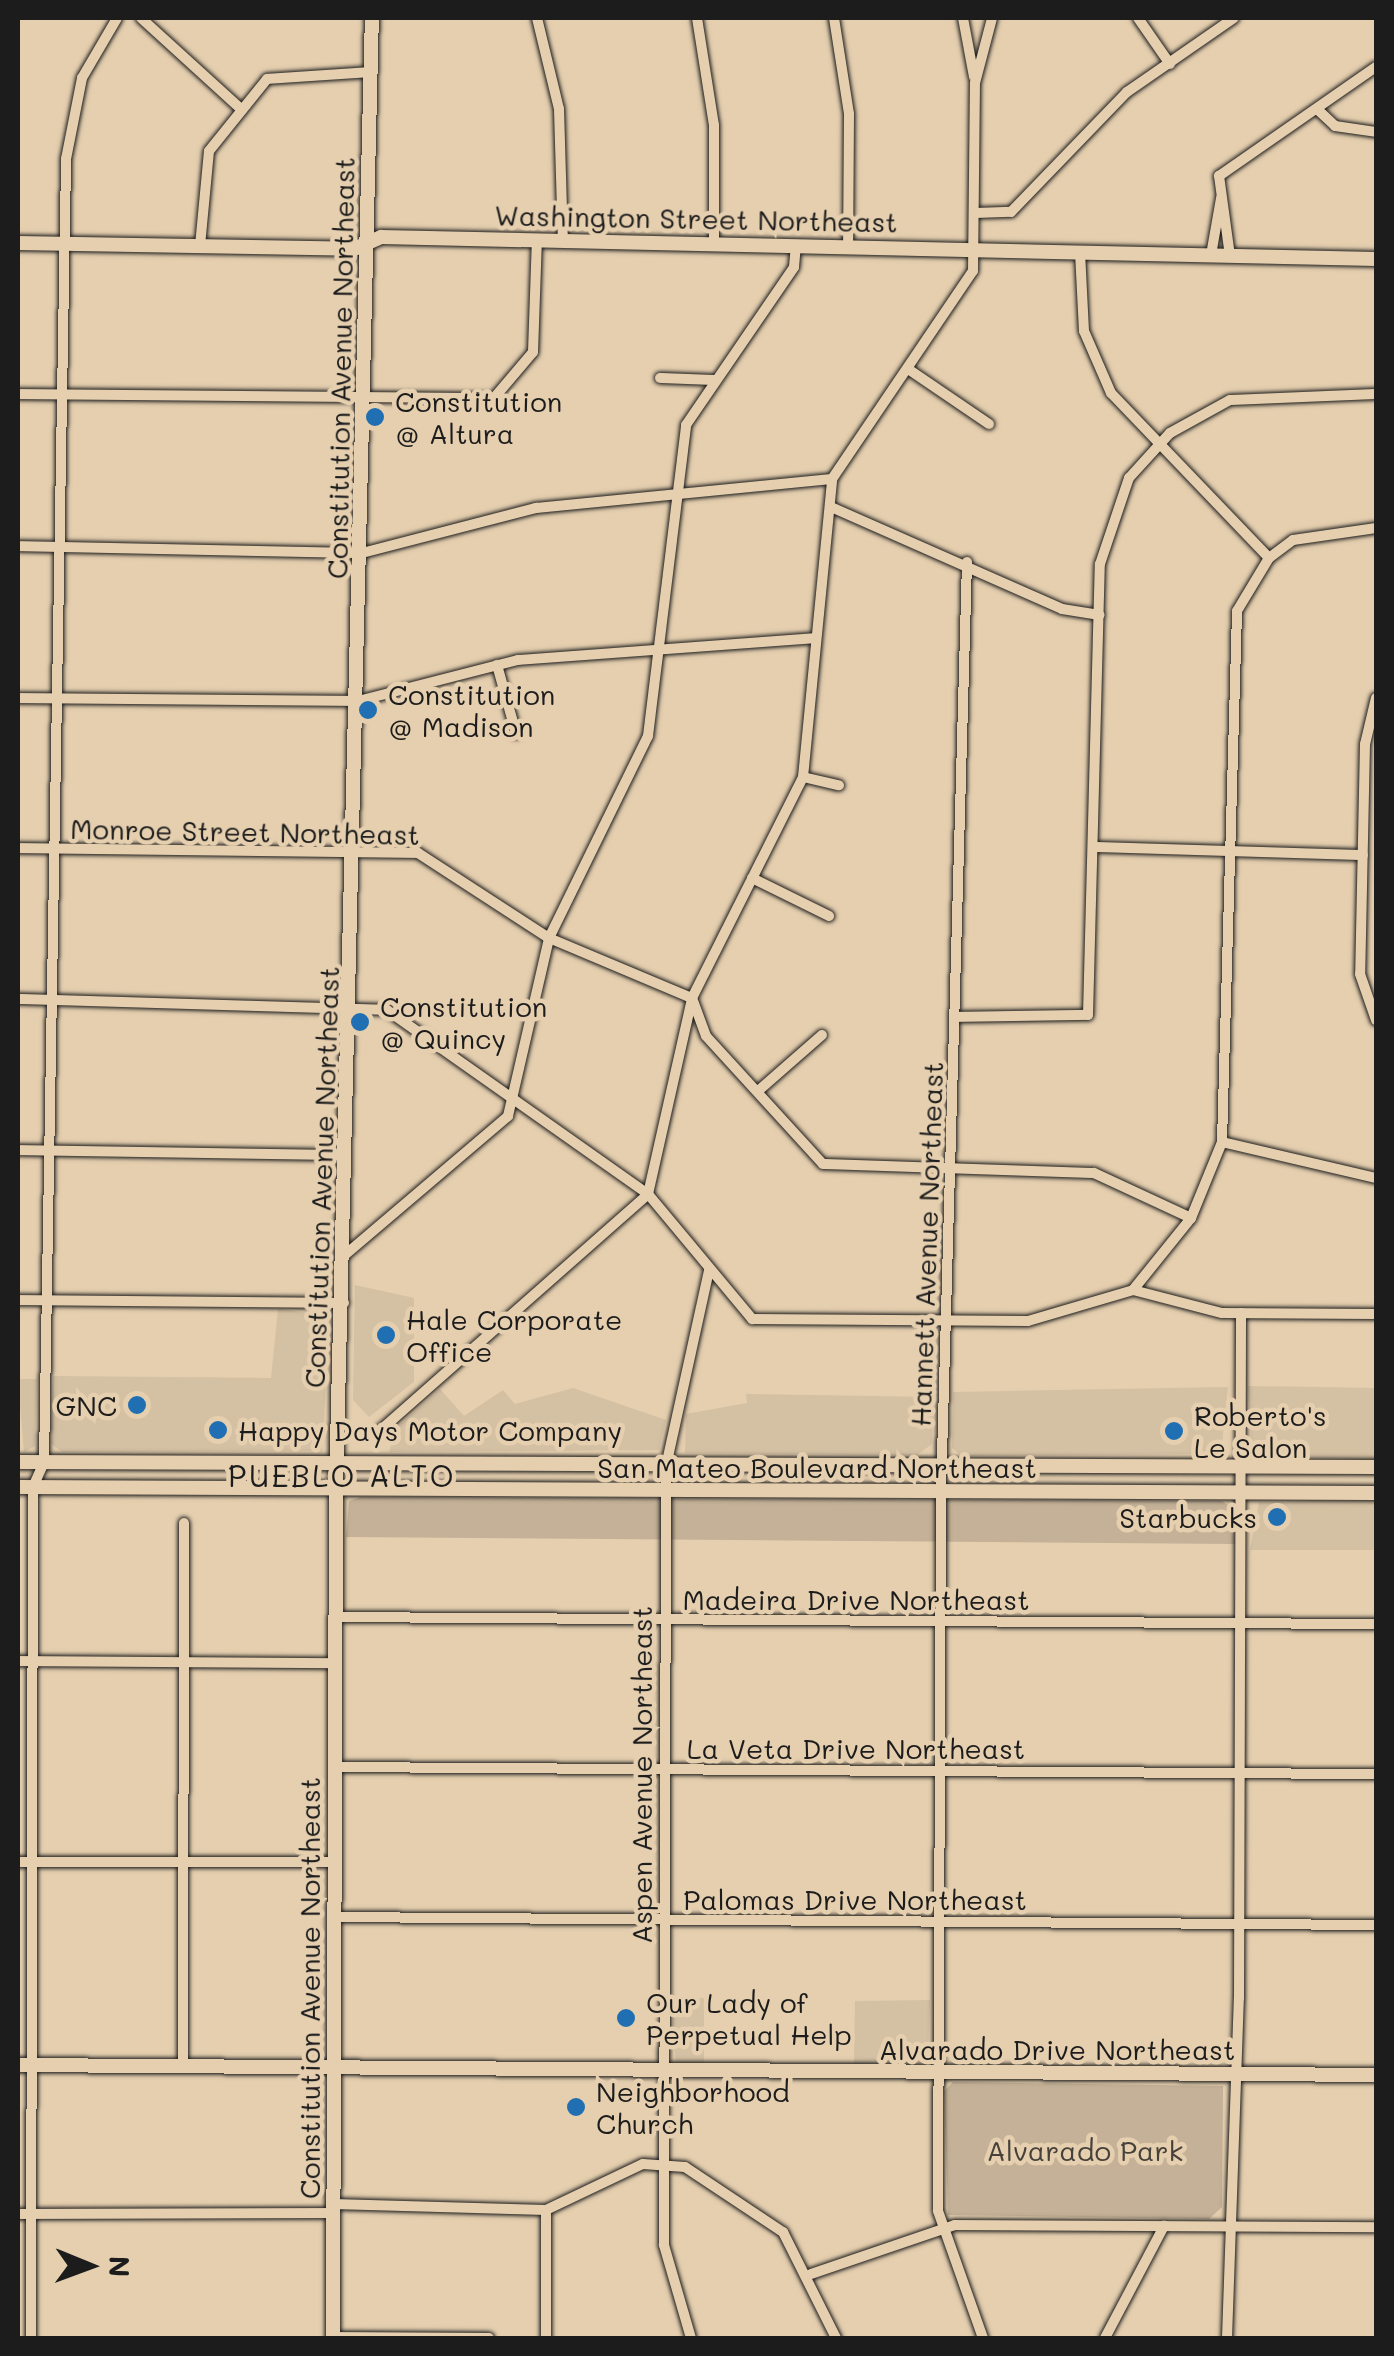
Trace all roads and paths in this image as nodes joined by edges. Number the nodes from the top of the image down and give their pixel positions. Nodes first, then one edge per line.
1 (140, 18) edge
2 (372, 18) edge
3 (537, 18) edge
4 (697, 18) edge
5 (834, 18) edge
6 (963, 18) edge
7 (992, 18) edge
8 (1138, 18) edge
9 (1234, 18) edge
10 (110, 20) edge
11 (1170, 64) junction
12 (1376, 67) edge
13 (370, 72) junction
14 (974, 83) junction
15 (240, 109) junction
16 (1318, 110) junction
17 (1376, 132) edge
18 (1221, 198) junction
19 (974, 213) junction
20 (1212, 216) junction
21 (1229, 216) junction
22 (538, 240) junction
23 (563, 241) junction
24 (368, 242) junction
25 (18, 243) edge
26 (65, 244) junction
27 (714, 244) junction
28 (796, 245) junction
29 (200, 246) junction
30 (848, 246) junction
31 (974, 250) junction
32 (1080, 252) junction
33 (1211, 255) junction
34 (1230, 256) junction
35 (1376, 259) edge
36 (908, 369) junction
37 (660, 378) dead end
38 (715, 380) junction
39 (18, 394) edge
40 (63, 394) junction
41 (1376, 394) edge
42 (366, 401) junction
43 (990, 424) dead end
44 (1157, 444) junction
45 (832, 479) junction
46 (674, 494) junction
47 (831, 507) junction
48 (1376, 528) edge
49 (18, 546) edge
50 (62, 546) junction
51 (362, 553) junction
52 (1269, 558) junction
53 (967, 562) junction
54 (1100, 614) junction
55 (816, 638) junction
56 (658, 649) junction
57 (497, 664) junction
58 (18, 698) edge
59 (1376, 698) edge
60 (58, 699) junction
61 (358, 701) junction
62 (516, 733) dead end
63 (803, 776) junction
64 (840, 784) dead end
65 (1094, 847) junction
66 (18, 848) edge
67 (56, 849) junction
68 (1227, 852) junction
69 (354, 853) junction
70 (1362, 856) junction
71 (752, 878) junction
72 (829, 916) dead end
73 (549, 938) junction
74 (692, 998) junction
75 (18, 999) edge
76 (52, 999) junction
77 (352, 1004) junction
78 (955, 1017) junction
79 (1376, 1020) edge
80 (822, 1036) dead end
81 (758, 1091) junction
82 (514, 1101) junction
83 (1222, 1142) junction
84 (18, 1150) edge
85 (49, 1151) junction
86 (348, 1154) junction
87 (950, 1169) junction
88 (1376, 1178) edge
89 (648, 1194) junction
90 (1191, 1218) junction
91 (346, 1254) junction
92 (710, 1272) junction
93 (1133, 1290) junction
94 (18, 1300) edge
95 (46, 1300) junction
96 (344, 1303) junction
97 (1242, 1313) junction
98 (1376, 1314) edge
99 (946, 1318) junction
100 (375, 1435) dead end
101 (18, 1462) edge
102 (44, 1462) junction
103 (336, 1464) junction
104 (666, 1466) junction
105 (1240, 1466) junction
106 (942, 1467) junction
107 (1376, 1468) edge
108 (336, 1486) junction
109 (26, 1487) edge
110 (666, 1492) junction
111 (1242, 1492) junction
112 (1376, 1493) edge
113 (941, 1494) junction
114 (184, 1523) dead end
115 (335, 1617) junction
116 (664, 1620) junction
117 (939, 1621) junction
118 (1241, 1623) junction
119 (1376, 1624) edge
120 (18, 1662) edge
121 (34, 1662) junction
122 (184, 1662) junction
123 (335, 1663) junction
124 (335, 1767) junction
125 (664, 1769) junction
126 (939, 1772) junction
127 (1240, 1773) junction
128 (1376, 1774) edge
129 (18, 1862) edge
130 (334, 1862) junction
131 (32, 1863) junction
132 (184, 1864) junction
133 (334, 1917) junction
134 (662, 1920) junction
135 (938, 1922) junction
136 (1239, 1925) junction
137 (1376, 1925) edge
138 (183, 2064) junction
139 (25, 2065) edge
140 (334, 2068) junction
141 (663, 2070) junction
142 (938, 2074) junction
143 (1238, 2074) junction
144 (1376, 2075) edge
145 (663, 2162) junction
146 (333, 2208) junction
147 (546, 2210) junction
148 (18, 2214) edge
149 (32, 2214) junction
150 (1164, 2226) junction
151 (1230, 2226) junction
152 (941, 2227) junction
153 (1376, 2227) edge
154 (812, 2274) junction
155 (31, 2338) edge
156 (333, 2338) edge
157 (489, 2338) edge
158 (546, 2338) edge
159 (690, 2338) edge
160 (836, 2338) edge
161 (983, 2338) edge
162 (1105, 2338) edge
163 (1227, 2338) edge

1 - 15 street
2 - 13 street, Constitution Avenue Northeast
3 - 23 street
4 - 27 street
5 - 30 street
6 - 14 street
7 - 14 street
8 - 11 street
9 - 11 street
10 - 26 street
11 - 19 street
12 - 16 street
13 - 15 street
13 - 24 street, Constitution Avenue Northeast
14 - 19 street
15 - 29 street
16 - 17 street
16 - 18 street
18 - 20 street
18 - 21 street
19 - 31 street
20 - 21 street
20 - 33 street
21 - 34 street
22 - 23 street, Washington Street Northeast
22 - 24 street, Washington Street Northeast
22 - 42 street
23 - 27 street, Washington Street Northeast
24 - 29 street, Washington Street Northeast
24 - 42 street, Constitution Avenue Northeast
25 - 26 street, Washington Street Northeast
26 - 29 street, Washington Street Northeast
26 - 40 street
27 - 28 street, Washington Street Northeast
28 - 30 street, Washington Street Northeast
28 - 38 street
30 - 31 street, Washington Street Northeast
31 - 32 street, Washington Street Northeast
31 - 36 street
32 - 33 street, Washington Street Northeast
32 - 44 street
33 - 34 street, Washington Street Northeast
34 - 35 street, Washington Street Northeast
36 - 43 street
36 - 45 street
37 - 38 street
38 - 46 street
39 - 40 street
40 - 42 street
40 - 50 street
41 - 44 street
42 - 51 street, Constitution Avenue Northeast
44 - 52 street
44 - 54 street
45 - 46 street
45 - 47 street
46 - 51 street
46 - 56 street
47 - 53 street
47 - 55 street
48 - 52 street
49 - 50 street
50 - 51 street
50 - 60 street
51 - 61 street, Constitution Avenue Northeast
52 - 68 street
53 - 54 street
53 - 78 street, Hannett Avenue Northeast
54 - 65 street
55 - 56 street
55 - 63 street
56 - 57 street
56 - 73 street
57 - 61 street
57 - 62 street
58 - 60 street
59 - 70 street
60 - 61 street
60 - 67 street
61 - 69 street, Constitution Avenue Northeast
63 - 64 street
63 - 71 street
65 - 68 street
65 - 78 street
66 - 67 street, Monroe Street Northeast
67 - 69 street, Monroe Street Northeast
67 - 76 street
68 - 70 street
68 - 83 street
69 - 73 street, Monroe Street Northeast
69 - 77 street, Constitution Avenue Northeast
70 - 79 street
71 - 72 street
71 - 74 street
73 - 74 street, Monroe Street Northeast
73 - 82 street
74 - 81 street
74 - 89 street
75 - 76 street
76 - 77 street
76 - 85 street
77 - 82 street
77 - 86 street, Constitution Avenue Northeast
78 - 87 street, Hannett Avenue Northeast
80 - 81 street
81 - 87 street
82 - 89 street
82 - 91 street
83 - 88 street
83 - 90 street
84 - 85 street
85 - 86 street
85 - 95 street
86 - 91 street, Constitution Avenue Northeast
87 - 90 street
87 - 99 street, Hannett Avenue Northeast
89 - 92 street
89 - 100 street
90 - 93 street
91 - 96 street, Constitution Avenue Northeast
92 - 99 street
92 - 104 street, Aspen Avenue Northeast
93 - 97 street
93 - 99 street
94 - 95 street
95 - 96 street
95 - 102 street
96 - 103 street, Constitution Avenue Northeast
97 - 98 street
97 - 105 street
99 - 106 street, Hannett Avenue Northeast
101 - 102 street, San Mateo Boulevard Northeast
102 - 103 street, San Mateo Boulevard Northeast
102 - 109 street
103 - 104 street, San Mateo Boulevard Northeast
103 - 108 street, Constitution Avenue Northeast
104 - 106 street, San Mateo Boulevard Northeast
104 - 110 street, Aspen Avenue Northeast
105 - 106 street, San Mateo Boulevard Northeast
105 - 107 street, San Mateo Boulevard Northeast
105 - 111 street
106 - 113 street, Hannett Avenue Northeast
108 - 109 street, San Mateo Boulevard Northeast
108 - 110 street, San Mateo Boulevard Northeast
108 - 115 street, Constitution Avenue Northeast
109 - 121 street
110 - 113 street, San Mateo Boulevard Northeast
110 - 116 street, Aspen Avenue Northeast
111 - 112 street, San Mateo Boulevard Northeast
111 - 113 street, San Mateo Boulevard Northeast
111 - 118 street
113 - 117 street, Hannett Avenue Northeast
114 - 122 street
115 - 116 street, Madeira Drive Northeast
115 - 123 street, Constitution Avenue Northeast
116 - 117 street, Madeira Drive Northeast
116 - 125 street, Aspen Avenue Northeast
117 - 118 street, Madeira Drive Northeast
117 - 126 street, Hannett Avenue Northeast
118 - 119 street, Madeira Drive Northeast
118 - 127 street
120 - 121 street
121 - 122 street
121 - 131 street
122 - 123 street
122 - 132 street
123 - 124 street, Constitution Avenue Northeast
124 - 125 street, La Veta Drive Northeast
124 - 130 street, Constitution Avenue Northeast
125 - 126 street, La Veta Drive Northeast
125 - 134 street, Aspen Avenue Northeast
126 - 127 street, La Veta Drive Northeast
126 - 135 street, Hannett Avenue Northeast
127 - 128 street, La Veta Drive Northeast
127 - 136 street
129 - 131 street
130 - 132 street
130 - 133 street, Constitution Avenue Northeast
131 - 132 street
131 - 139 street
132 - 138 street
133 - 134 street, Palomas Drive Northeast
133 - 140 street, Constitution Avenue Northeast
134 - 135 street, Palomas Drive Northeast
134 - 141 street, Aspen Avenue Northeast
135 - 136 street, Palomas Drive Northeast
135 - 142 street, Hannett Avenue Northeast
136 - 137 street, Palomas Drive Northeast
136 - 143 street
138 - 139 street, Alvarado Drive Northeast
138 - 140 street, Alvarado Drive Northeast
139 - 149 street
140 - 141 street, Alvarado Drive Northeast
140 - 146 street, Constitution Avenue Northeast
141 - 142 street, Alvarado Drive Northeast
141 - 145 street, Aspen Avenue Northeast
142 - 143 street, Alvarado Drive Northeast
142 - 152 street, Hannett Avenue Northeast
143 - 144 street, Alvarado Drive Northeast
143 - 151 street
145 - 147 street
145 - 154 street
145 - 159 street, Aspen Avenue Northeast
146 - 147 street
146 - 149 street
146 - 156 street, Constitution Avenue Northeast
147 - 158 street
148 - 149 street
149 - 155 street
150 - 151 street
150 - 152 street
150 - 162 street
151 - 153 street
151 - 163 street
152 - 154 street
152 - 161 street, Hannett Avenue Northeast
154 - 160 street
156 - 157 street

